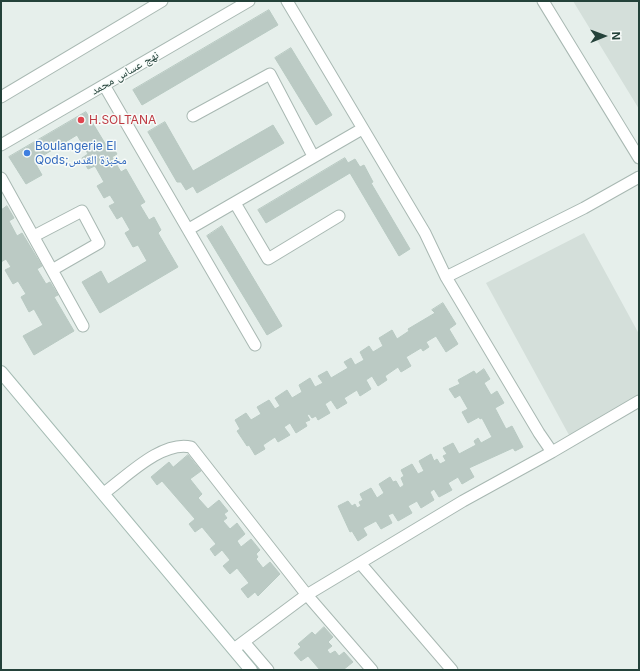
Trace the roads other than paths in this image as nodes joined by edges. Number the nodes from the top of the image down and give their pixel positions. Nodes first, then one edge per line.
1 (162, 1) edge
2 (250, 1) edge
3 (287, 1) edge
4 (543, 1) edge
5 (104, 85) junction
6 (1, 97) edge
7 (193, 116) dead end
8 (362, 129) junction
9 (1, 145) edge
10 (313, 156) junction
11 (639, 158) edge
12 (639, 177) edge
13 (1, 178) edge
14 (235, 203) junction
15 (339, 216) dead end
16 (189, 229) junction
17 (34, 236) junction
18 (52, 270) junction
19 (446, 277) junction
20 (83, 326) dead end
21 (255, 345) dead end
22 (1, 372) edge
23 (639, 401) edge
24 (552, 452) junction
25 (104, 493) junction
26 (360, 563) junction
27 (307, 595) junction
28 (239, 645) junction
29 (251, 670) edge
30 (268, 670) edge
31 (372, 670) edge
32 (452, 670) edge

1 - 6 street
2 - 5 street, نهج عساس محمد
3 - 8 street
4 - 11 street
5 - 9 street, نهج عساس محمد
5 - 16 street
7 - 10 street
8 - 10 street
8 - 19 street
10 - 14 street
12 - 19 street
13 - 17 street
14 - 15 street
14 - 16 street
16 - 21 street
17 - 18 street
17 - 18 street
18 - 20 street
19 - 24 street
22 - 25 main road
23 - 24 street
24 - 26 street
25 - 27 street
25 - 28 main road
26 - 27 street
26 - 32 street
27 - 28 street
27 - 31 street
28 - 29 main road
28 - 30 street

